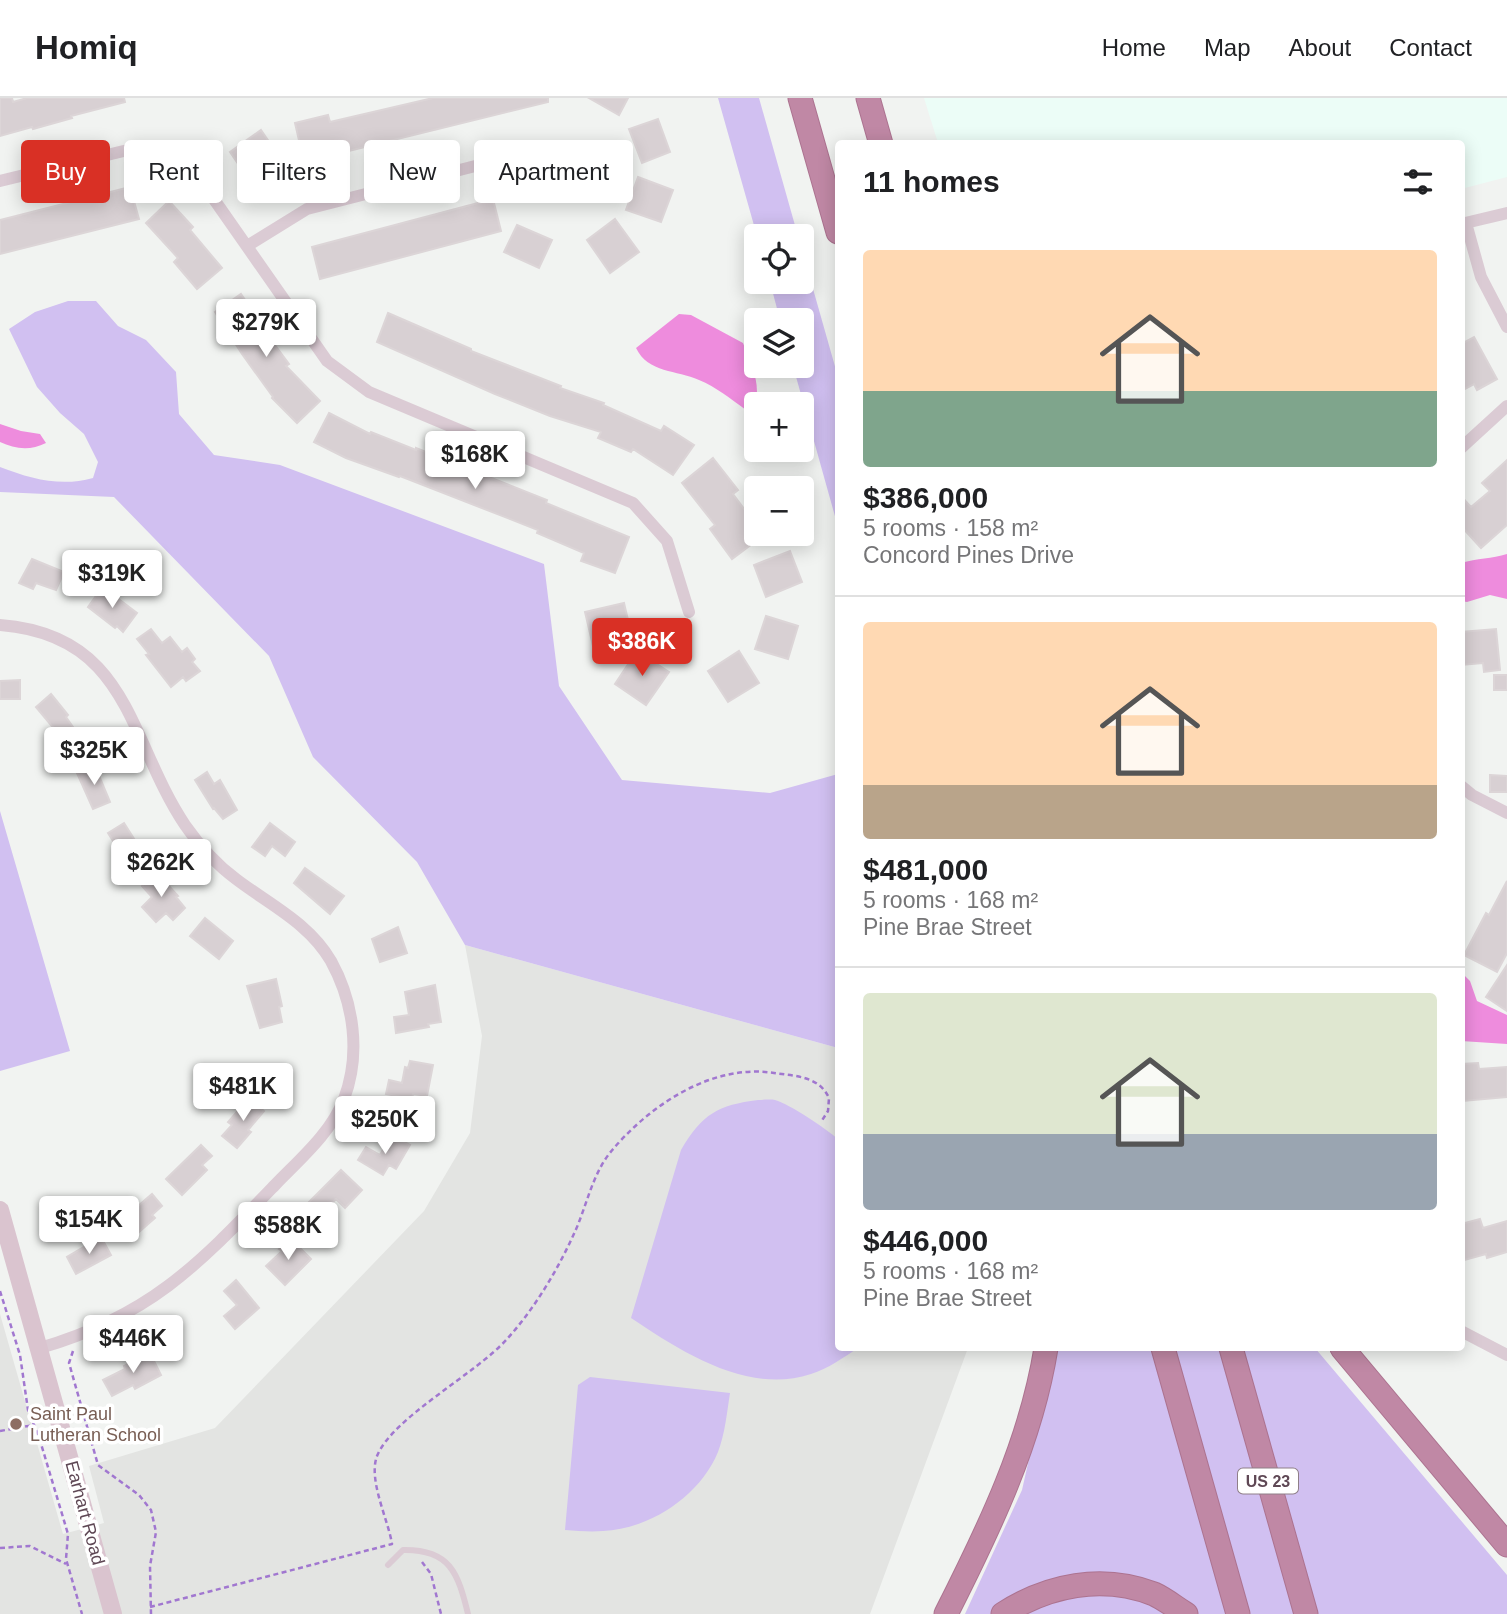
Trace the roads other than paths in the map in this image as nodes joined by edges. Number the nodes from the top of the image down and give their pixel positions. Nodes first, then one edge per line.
1 (800, 98) edge
2 (868, 98) edge
3 (880, 140) edge
4 (474, 166) edge
5 (0, 181) edge
6 (1507, 213) edge
7 (835, 221) edge
8 (1465, 224) edge
9 (1465, 227) edge
10 (247, 246) junction
11 (1507, 327) edge
12 (1507, 405) edge
13 (1465, 445) edge
14 (689, 612) dead end
15 (0, 625) edge
16 (1465, 789) edge
17 (1507, 813) edge
18 (0, 1210) edge
19 (1465, 1333) edge
20 (40, 1348) junction
21 (1045, 1351) edge
22 (1164, 1351) edge
23 (1232, 1351) edge
24 (1345, 1351) edge
25 (1507, 1355) edge
26 (1507, 1545) edge
27 (388, 1566) dead end
28 (113, 1614) edge
29 (468, 1614) edge
30 (946, 1614) edge
31 (1003, 1614) edge
32 (1186, 1614) edge
33 (1238, 1614) edge
34 (1306, 1614) edge

1 - 7 highway
2 - 3 highway
4 - 10 street
5 - 10 street
6 - 8 street
9 - 11 street
10 - 14 street
12 - 13 street
15 - 20 street
16 - 17 street
18 - 20 street, Earhart Road
19 - 25 street
20 - 28 street, Earhart Road
21 - 30 highway
22 - 33 highway
23 - 34 highway, US 23
24 - 26 highway
27 - 29 lane
31 - 32 highway

